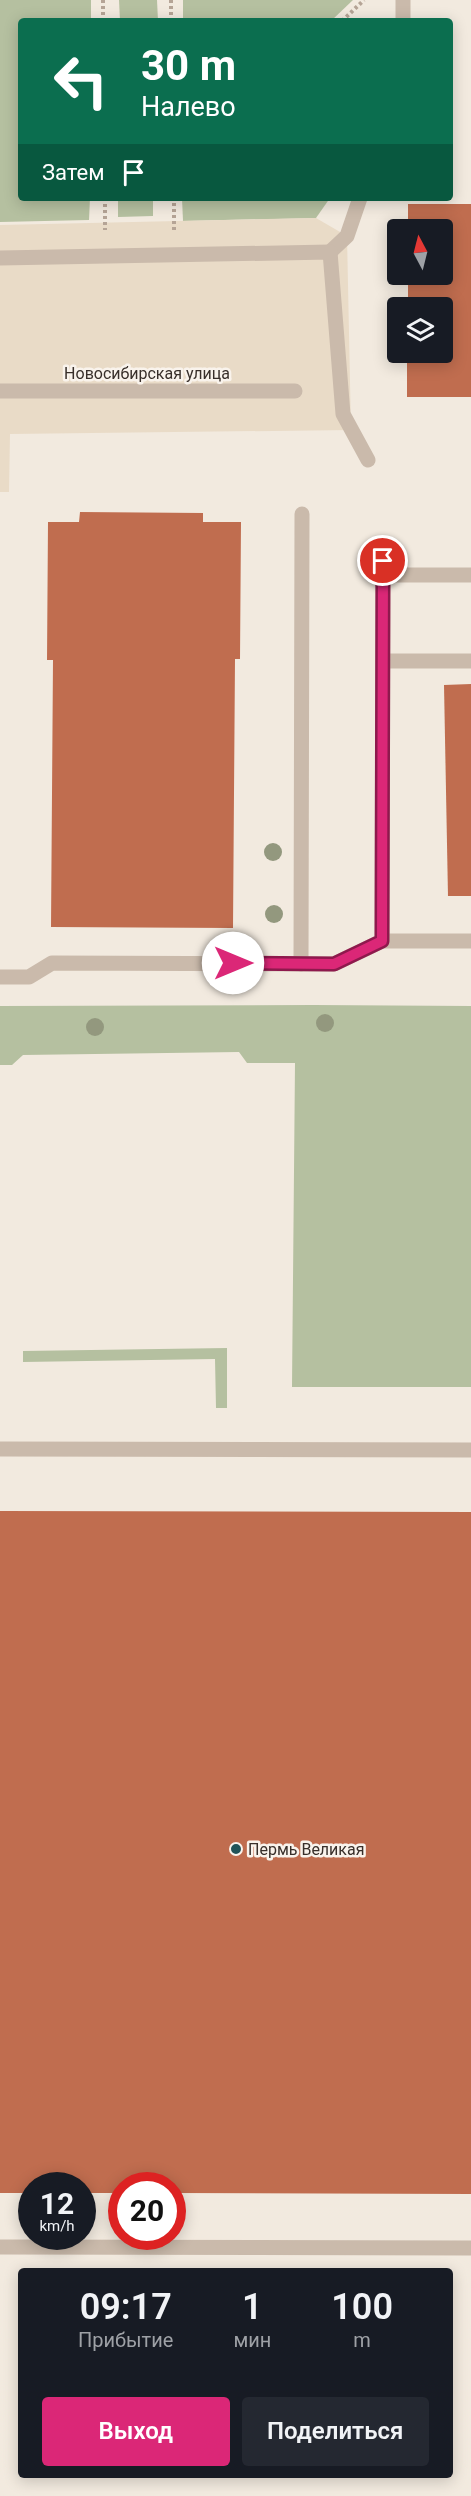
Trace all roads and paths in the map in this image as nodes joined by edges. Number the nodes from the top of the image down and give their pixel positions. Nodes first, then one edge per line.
1 (103, 0) edge
2 (171, 0) edge
3 (364, 0) edge
4 (403, 0) edge
5 (103, 18) edge
6 (171, 18) edge
7 (345, 18) edge
8 (403, 18) edge
9 (105, 201) edge
10 (174, 201) edge
11 (359, 201) edge
12 (330, 252) junction
13 (174, 254) junction
14 (105, 256) junction
15 (0, 258) edge
16 (0, 390) edge
17 (295, 391) dead end
18 (368, 460) dead end
19 (302, 514) dead end
20 (383, 548) dead end
21 (383, 575) junction
22 (471, 575) edge
23 (383, 661) junction
24 (471, 661) edge
25 (382, 941) junction
26 (471, 941) edge
27 (301, 964) junction
28 (0, 977) edge
29 (0, 1449) edge
30 (471, 1450) edge
31 (0, 2247) edge
32 (471, 2248) edge

1 - 5 path
2 - 6 path
3 - 7 path
4 - 8 lane
9 - 14 path
10 - 13 path
11 - 12 lane
12 - 13 lane
12 - 18 lane
13 - 14 lane
14 - 15 lane
16 - 17 lane, Новосибирская улица
19 - 27 lane
20 - 21 lane
21 - 22 lane
21 - 23 lane
23 - 24 lane
23 - 25 lane
25 - 26 lane
25 - 27 lane
27 - 28 lane
29 - 30 lane
31 - 32 lane

